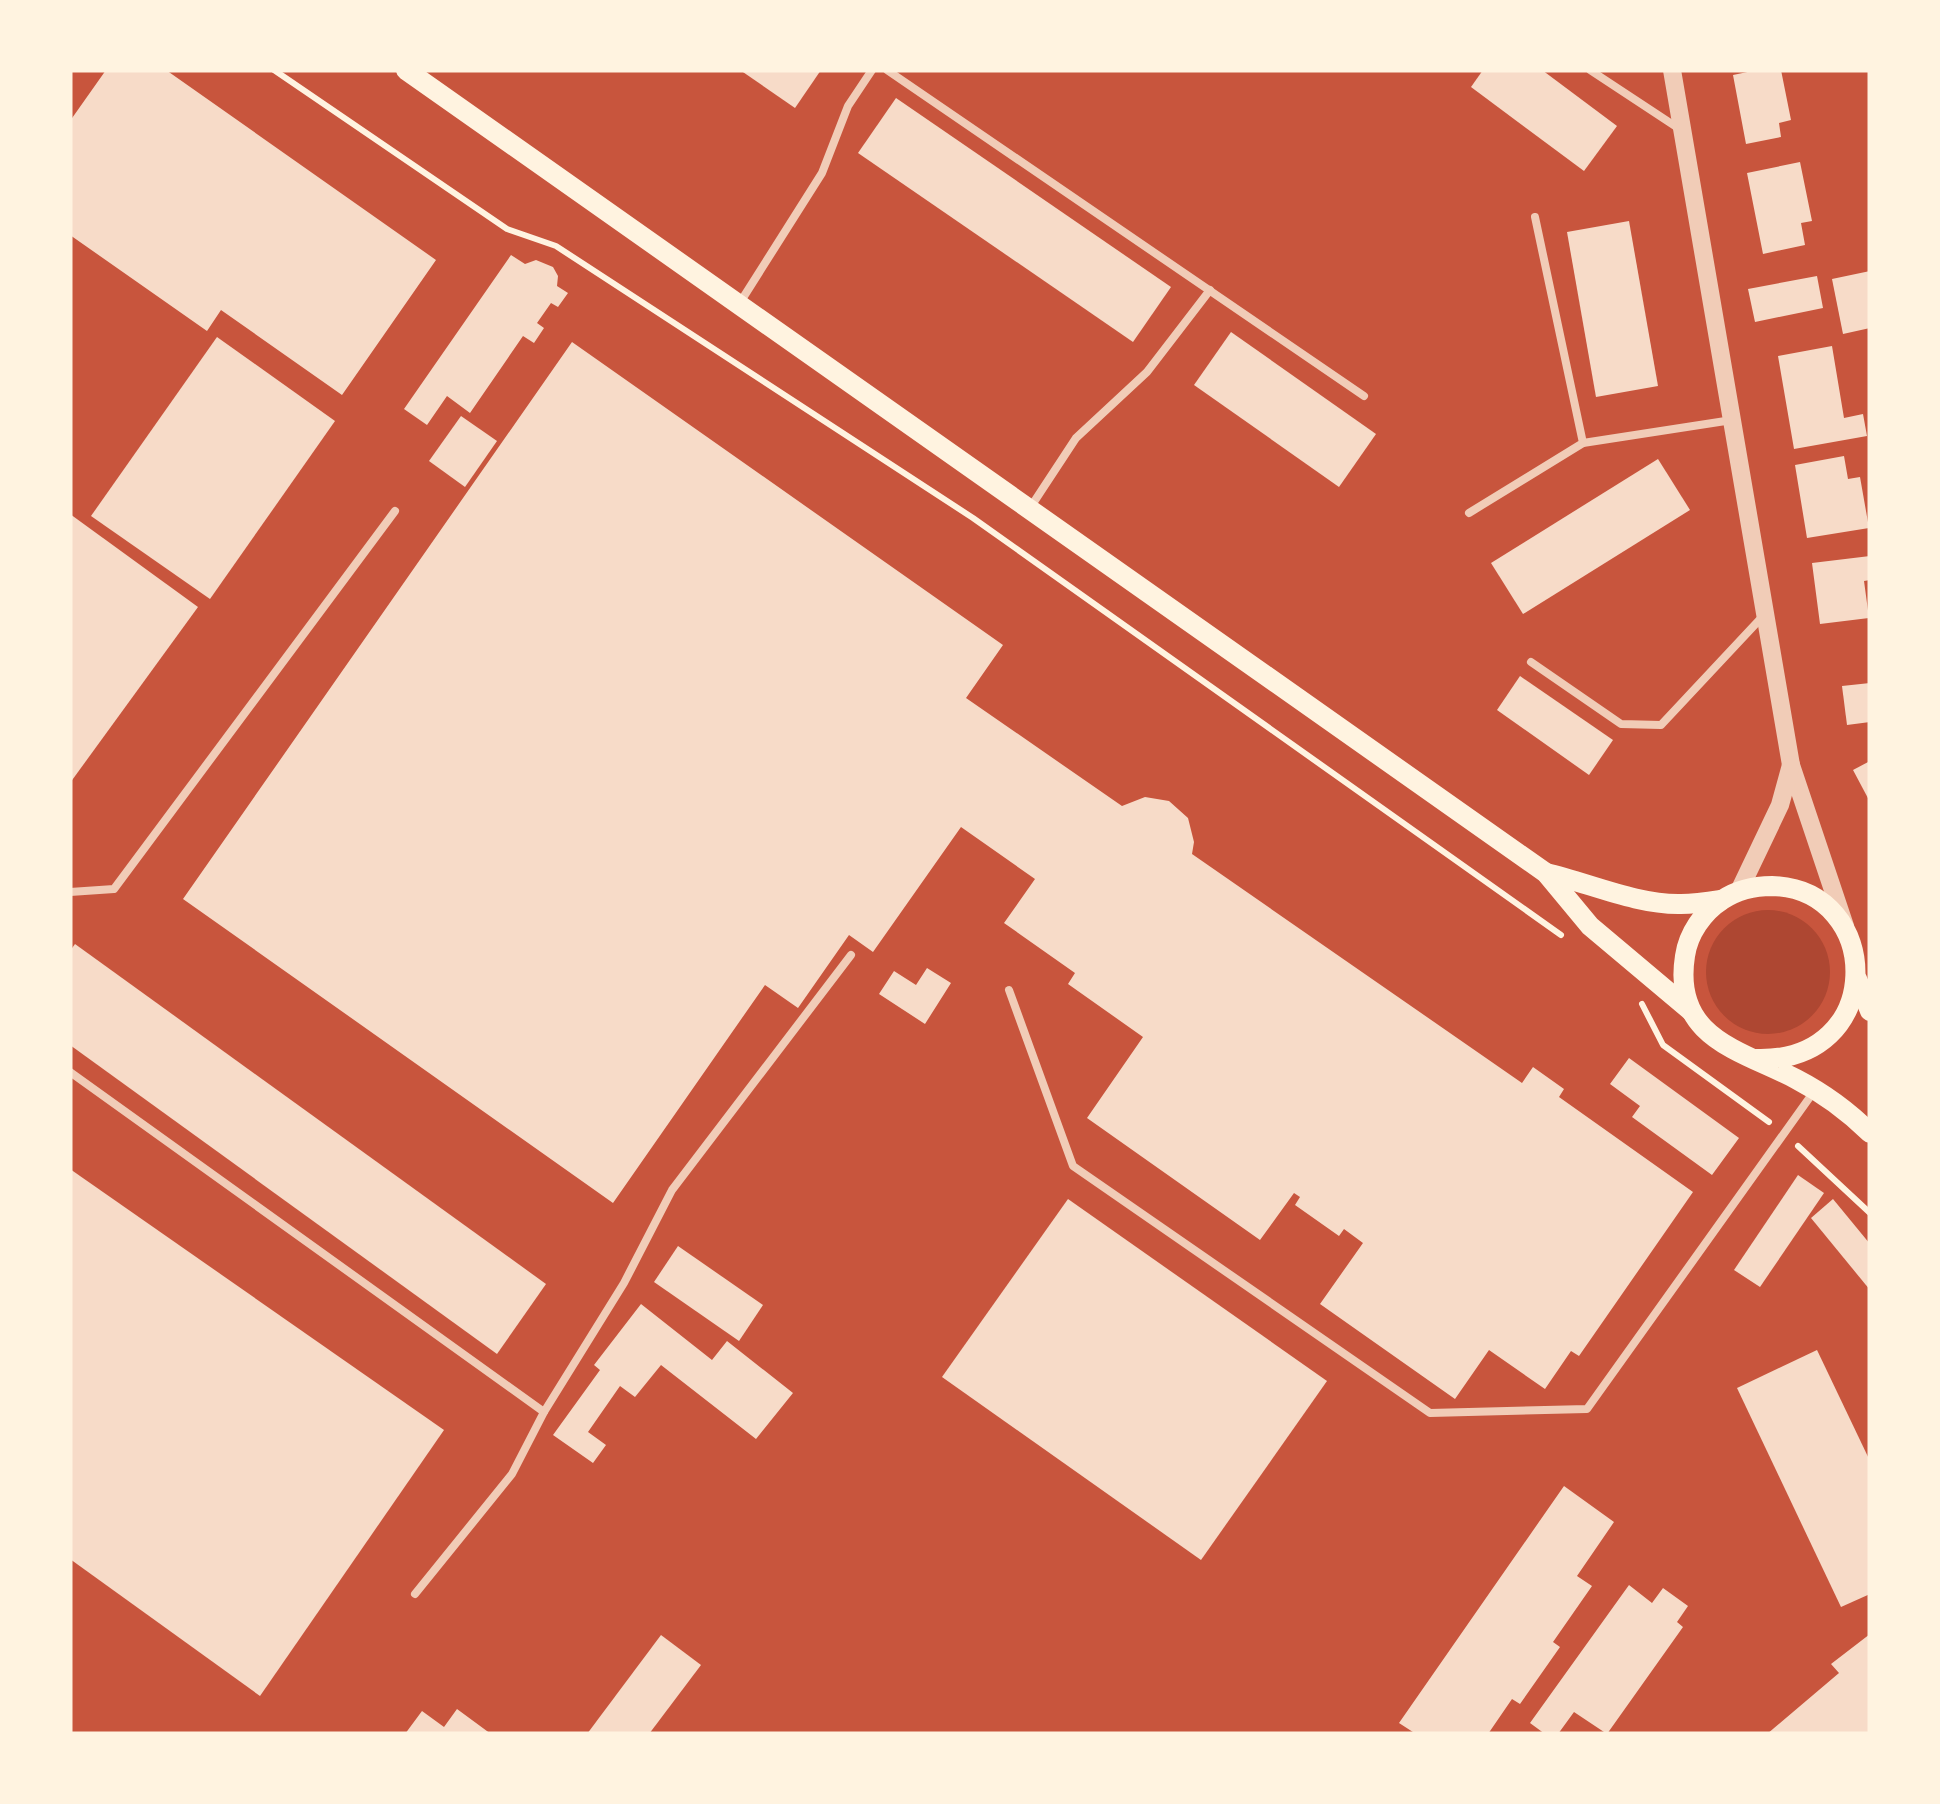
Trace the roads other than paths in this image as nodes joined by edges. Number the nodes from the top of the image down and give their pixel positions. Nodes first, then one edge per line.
1 (406, 70) edge
2 (872, 70) edge
3 (887, 70) edge
4 (1590, 70) edge
5 (1672, 70) edge
6 (1683, 130) junction
7 (1535, 217) dead end
8 (1210, 290) junction
9 (739, 305) junction
10 (1364, 396) dead end
11 (1732, 420) junction
12 (1583, 442) junction
13 (1030, 508) junction
14 (395, 511) dead end
15 (1469, 513) dead end
16 (1765, 614) junction
17 (1531, 662) dead end
18 (1792, 765) junction
19 (1546, 872) junction
20 (70, 892) edge
21 (1730, 896) junction
22 (1848, 936) junction
23 (851, 954) dead end
24 (1856, 978) junction
25 (1009, 990) dead end
26 (1692, 1011) junction
27 (1870, 1012) edge
28 (1755, 1058) junction
29 (70, 1072) edge
30 (1814, 1090) junction
31 (1870, 1133) edge
32 (544, 1412) junction
33 (415, 1594) dead end

1 - 9 main road
2 - 9 lane
3 - 8 lane
4 - 6 lane
5 - 6 street
6 - 11 street
7 - 12 lane
8 - 10 lane
8 - 13 lane
9 - 13 main road
11 - 12 lane
11 - 16 street
12 - 15 lane
13 - 19 main road
14 - 20 lane
16 - 17 lane
16 - 18 street
18 - 21 street
18 - 22 street
19 - 21 main road
19 - 26 main road
21 - 22 main road
21 - 26 main road
22 - 24 main road
23 - 32 lane
24 - 27 main road
24 - 28 main road
25 - 30 lane
26 - 28 main road
28 - 30 main road
29 - 32 lane
30 - 31 main road
32 - 33 lane

